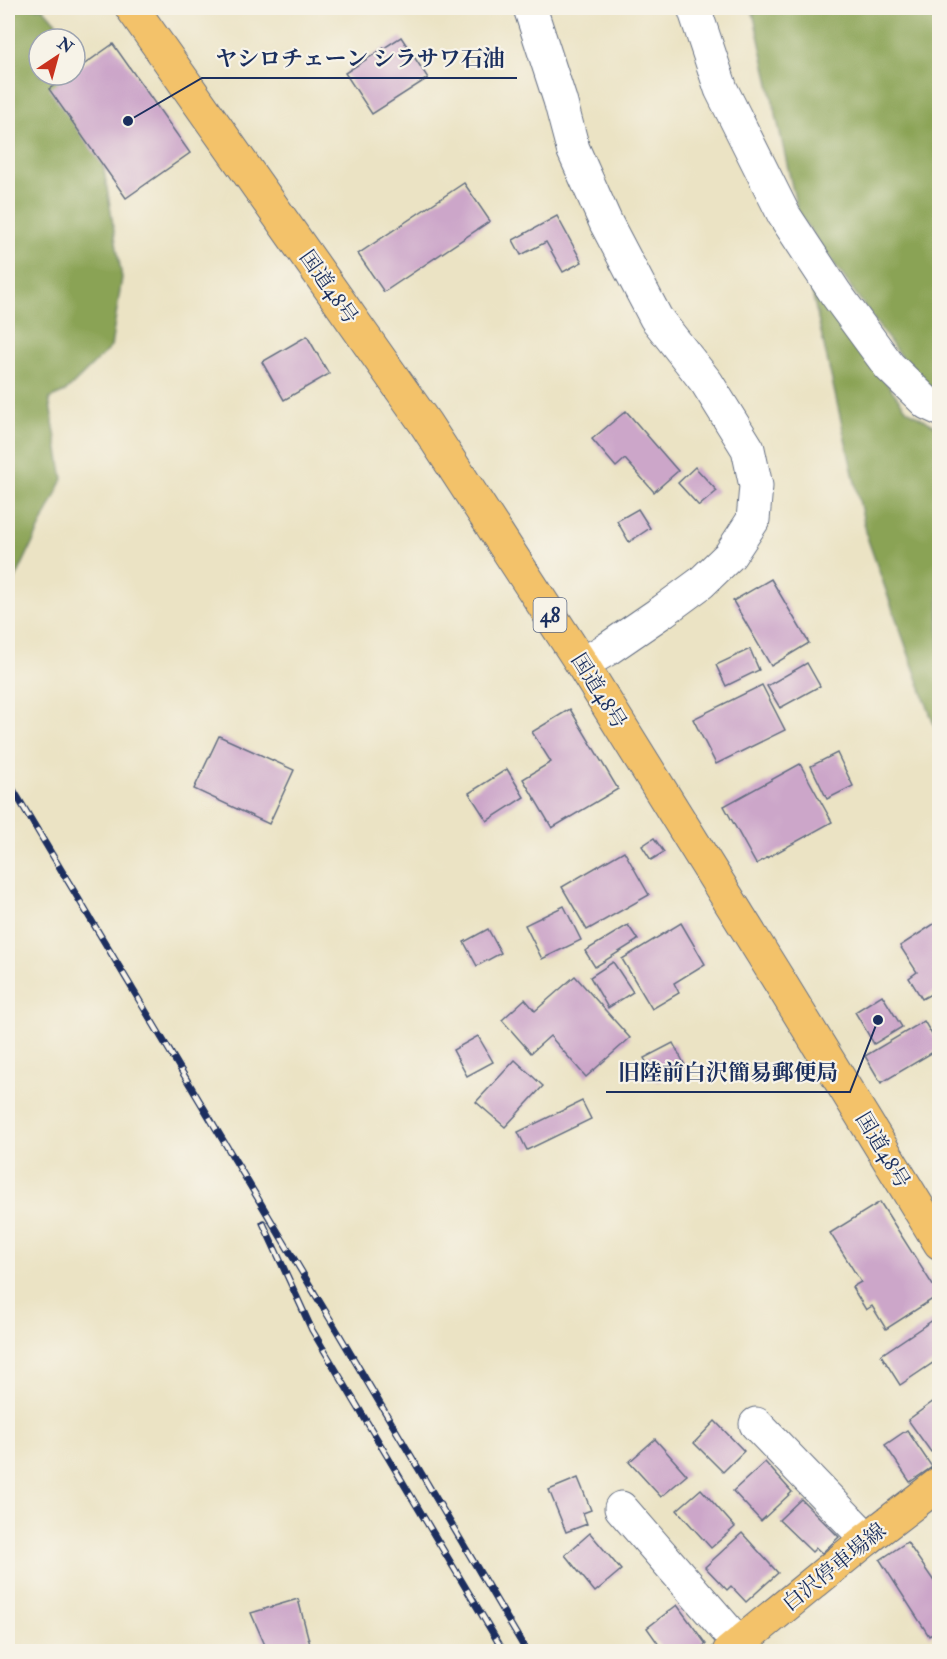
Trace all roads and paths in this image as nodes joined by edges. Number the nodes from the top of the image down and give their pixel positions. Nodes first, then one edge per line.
1 (132, 8) edge
2 (530, 8) edge
3 (694, 8) edge
4 (939, 409) edge
5 (582, 664) junction
6 (939, 1243) edge
7 (756, 1424) dead end
8 (939, 1483) edge
9 (621, 1508) dead end
10 (867, 1539) junction
11 (734, 1648) edge

1 - 5 main road, 国道48号 / 48
2 - 5 street
3 - 4 street
5 - 6 main road, 国道48号 / 48
7 - 10 street
8 - 10 main road, 白沢停車場線
9 - 11 street
10 - 11 main road, 白沢停車場線

